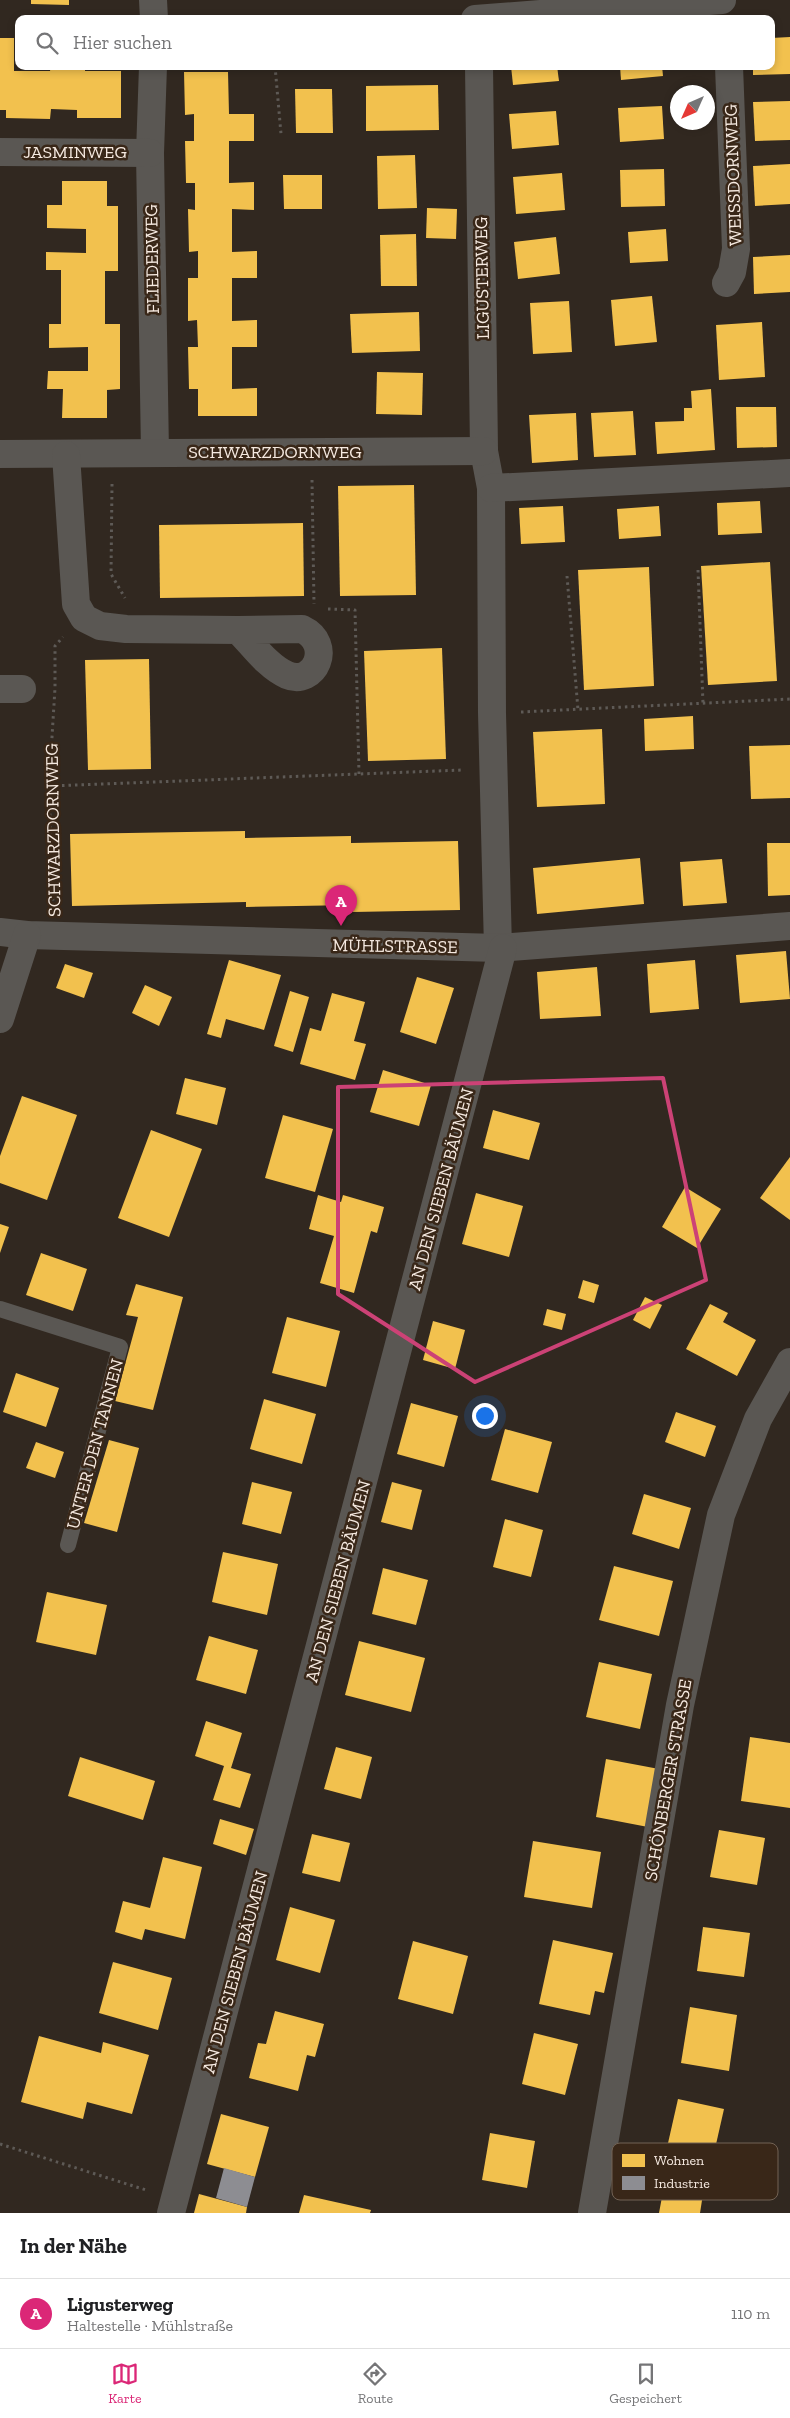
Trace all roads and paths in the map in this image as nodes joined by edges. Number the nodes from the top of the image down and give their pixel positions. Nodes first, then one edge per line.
1 (153, 0) edge
2 (722, 0) edge
3 (727, 0) edge
4 (154, 15) edge
5 (528, 15) edge
6 (728, 15) edge
7 (153, 70) edge
8 (275, 70) edge
9 (479, 70) edge
10 (729, 70) edge
11 (281, 134) dead end
12 (0, 152) edge
13 (150, 153) junction
14 (726, 283) dead end
15 (484, 451) junction
16 (155, 452) junction
17 (310, 452) junction
18 (0, 454) edge
19 (113, 454) junction
20 (66, 455) junction
21 (790, 473) edge
22 (491, 488) junction
23 (698, 570) dead end
24 (567, 576) dead end
25 (129, 602) dead end
26 (314, 609) dead end
27 (322, 609) dead end
28 (84, 618) junction
29 (238, 630) dead end
30 (790, 699) edge
31 (702, 704) junction
32 (578, 710) junction
33 (492, 713) junction
34 (494, 767) junction
35 (359, 774) junction
36 (49, 786) junction
37 (790, 926) edge
38 (0, 932) edge
39 (27, 935) junction
40 (56, 935) junction
41 (500, 948) junction
42 (0, 1019) edge
43 (0, 1309) edge
44 (790, 1362) edge
45 (68, 1545) dead end
46 (0, 2144) edge
47 (173, 2206) edge
48 (592, 2213) edge

1 - 4 street
2 - 5 street
3 - 6 street
7 - 13 street, FLIEDERWEG
8 - 11 path
9 - 15 street, LIGUSTERWEG
10 - 14 street, WEISSDORNWEG
12 - 13 street, JASMINWEG
13 - 16 street, FLIEDERWEG
15 - 17 street, SCHWARZDORNWEG
15 - 22 street, LIGUSTERWEG
16 - 17 street, SCHWARZDORNWEG
16 - 19 street, SCHWARZDORNWEG
17 - 26 path
18 - 20 street, SCHWARZDORNWEG
19 - 20 street, SCHWARZDORNWEG
19 - 25 path
20 - 28 street
21 - 22 street
22 - 33 street, LIGUSTERWEG
23 - 31 path
24 - 32 path
27 - 35 path
28 - 29 street
28 - 36 path, SCHWARZDORNWEG
30 - 31 path
31 - 32 path
32 - 33 path
33 - 34 street, LIGUSTERWEG
34 - 35 path
34 - 41 street, LIGUSTERWEG
35 - 36 path
36 - 40 path, SCHWARZDORNWEG
37 - 41 street, MÜHLSTRASSE
38 - 39 street, MÜHLSTRASSE
39 - 40 street, MÜHLSTRASSE
39 - 42 street
40 - 41 street, MÜHLSTRASSE
41 - 47 street, AN DEN SIEBEN BÄUMEN
43 - 45 lane, UNTER DEN TANNEN
44 - 48 street, SCHÖNBERGER STRASSE
46 - 47 path

